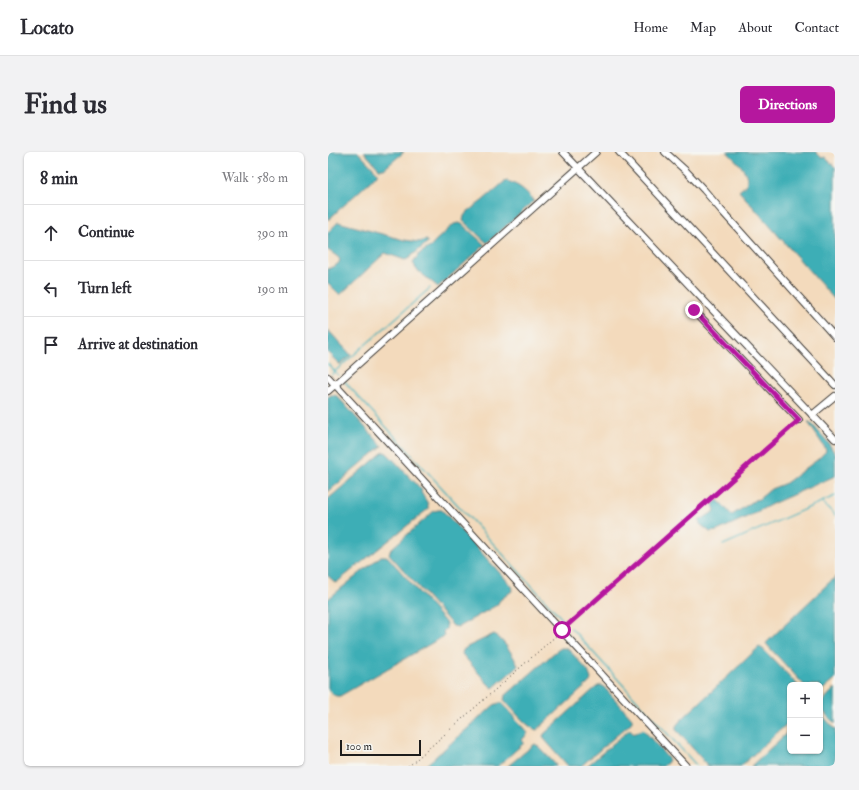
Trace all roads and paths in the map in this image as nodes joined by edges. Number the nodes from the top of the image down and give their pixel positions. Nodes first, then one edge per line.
1 (563, 152) edge
2 (596, 152) edge
3 (620, 152) edge
4 (665, 152) edge
5 (579, 168) junction
6 (694, 310) dead end
7 (835, 337) edge
8 (328, 377) edge
9 (335, 385) junction
10 (835, 385) edge
11 (328, 391) edge
12 (835, 396) edge
13 (812, 415) junction
14 (799, 420) joint
15 (835, 439) edge
16 (562, 630) junction
17 (408, 766) edge
18 (686, 766) edge

1 - 5 street
2 - 5 street
3 - 10 street
4 - 7 street
5 - 9 street
5 - 13 street
6 - 14 street
8 - 9 street
9 - 11 street
9 - 16 street
12 - 13 street
13 - 15 street
14 - 16 path
16 - 17 path
16 - 18 street

